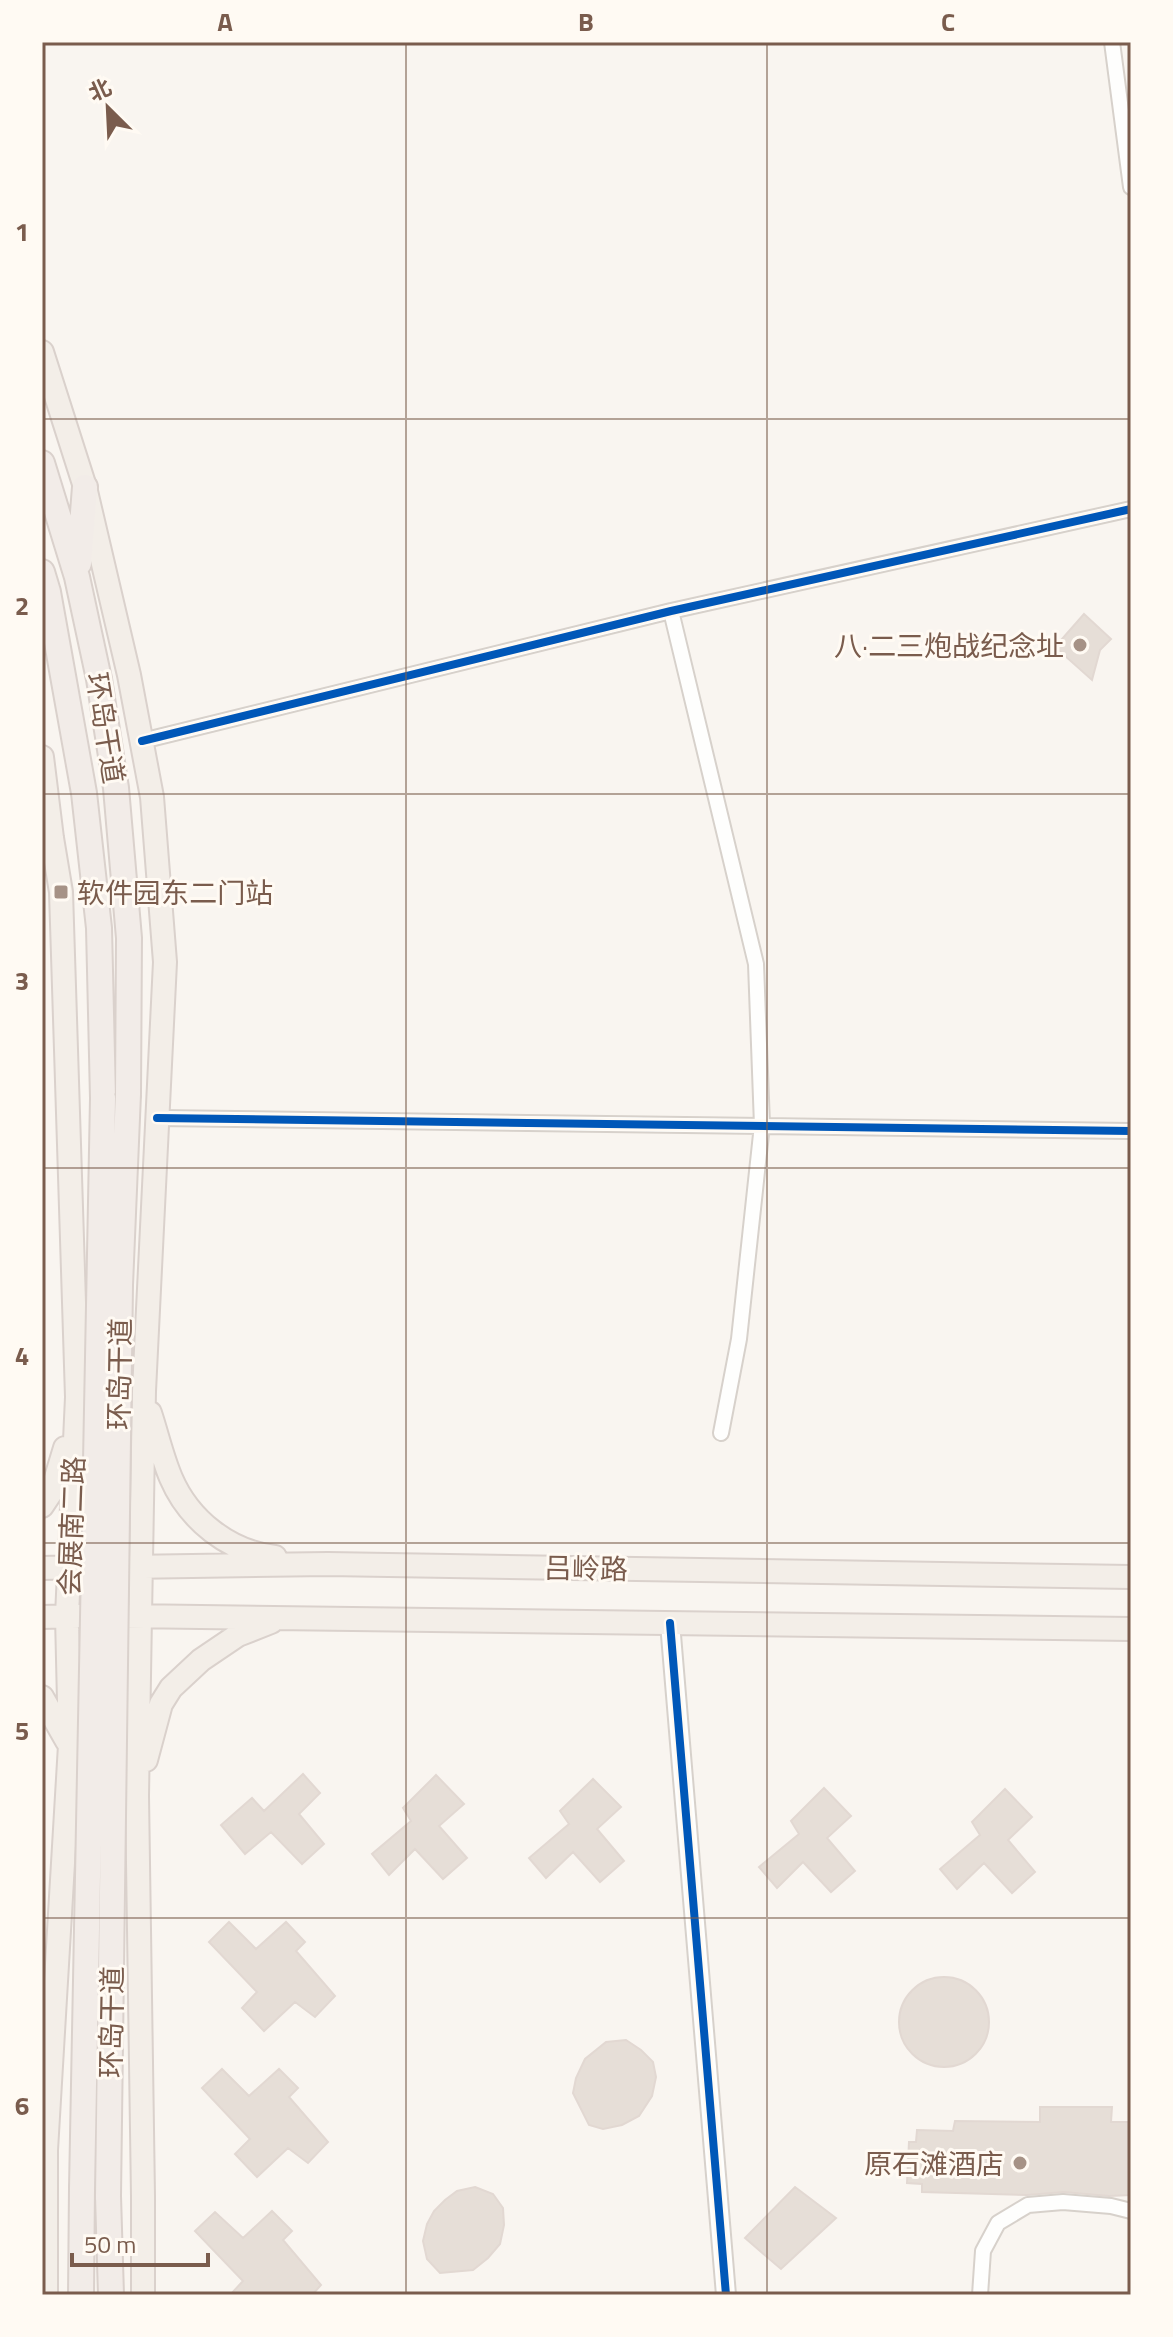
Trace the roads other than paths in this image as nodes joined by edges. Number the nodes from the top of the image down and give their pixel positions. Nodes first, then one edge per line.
1 (1112, 42) edge
2 (1131, 187) edge
3 (42, 352) edge
4 (42, 463) edge
5 (85, 487) junction
6 (1131, 509) edge
7 (77, 577) junction
8 (44, 582) edge
9 (671, 611) junction
10 (142, 741) junction
11 (42, 757) edge
12 (157, 1118) junction
13 (762, 1125) junction
14 (1131, 1131) edge
15 (144, 1391) junction
16 (77, 1397) junction
17 (721, 1433) dead end
18 (42, 1506) edge
19 (328, 1564) junction
20 (141, 1567) junction
21 (42, 1568) edge
22 (68, 1568) junction
23 (1131, 1577) edge
24 (67, 1616) junction
25 (140, 1616) junction
26 (42, 1617) edge
27 (283, 1617) junction
28 (670, 1623) junction
29 (1131, 1629) edge
30 (42, 1697) edge
31 (70, 1745) junction
32 (137, 1796) junction
33 (1131, 2211) edge
34 (46, 2295) edge
35 (81, 2295) edge
36 (111, 2295) edge
37 (143, 2295) edge
38 (726, 2295) edge
39 (980, 2295) edge

1 - 2 street
3 - 5 main road
4 - 7 highway, 环岛干道
5 - 7 highway
5 - 10 main road
6 - 9 street
7 - 36 highway, 环岛干道, bridge
8 - 35 highway, 环岛干道, bridge
9 - 10 street
9 - 13 street
10 - 12 main road
11 - 16 main road, 会展南二路
12 - 13 street
12 - 15 main road
13 - 14 street
13 - 17 street
15 - 16 main road
15 - 19 main road
15 - 20 main road
16 - 18 main road
16 - 22 main road, 会展南二路
19 - 20 main road, 吕岭路
19 - 23 main road, 吕岭路
20 - 22 main road, 吕岭路
20 - 25 main road
21 - 22 main road, 吕岭路
22 - 24 main road, 会展南二路
24 - 25 main road, 吕岭路
24 - 26 main road, 吕岭路
24 - 31 main road, 会展南二路
25 - 27 main road, 吕岭路
25 - 32 main road
27 - 28 main road, 吕岭路
27 - 32 main road
28 - 29 main road, 吕岭路
28 - 38 street
30 - 31 main road
31 - 34 main road, 会展南二路
32 - 37 main road
33 - 39 street

